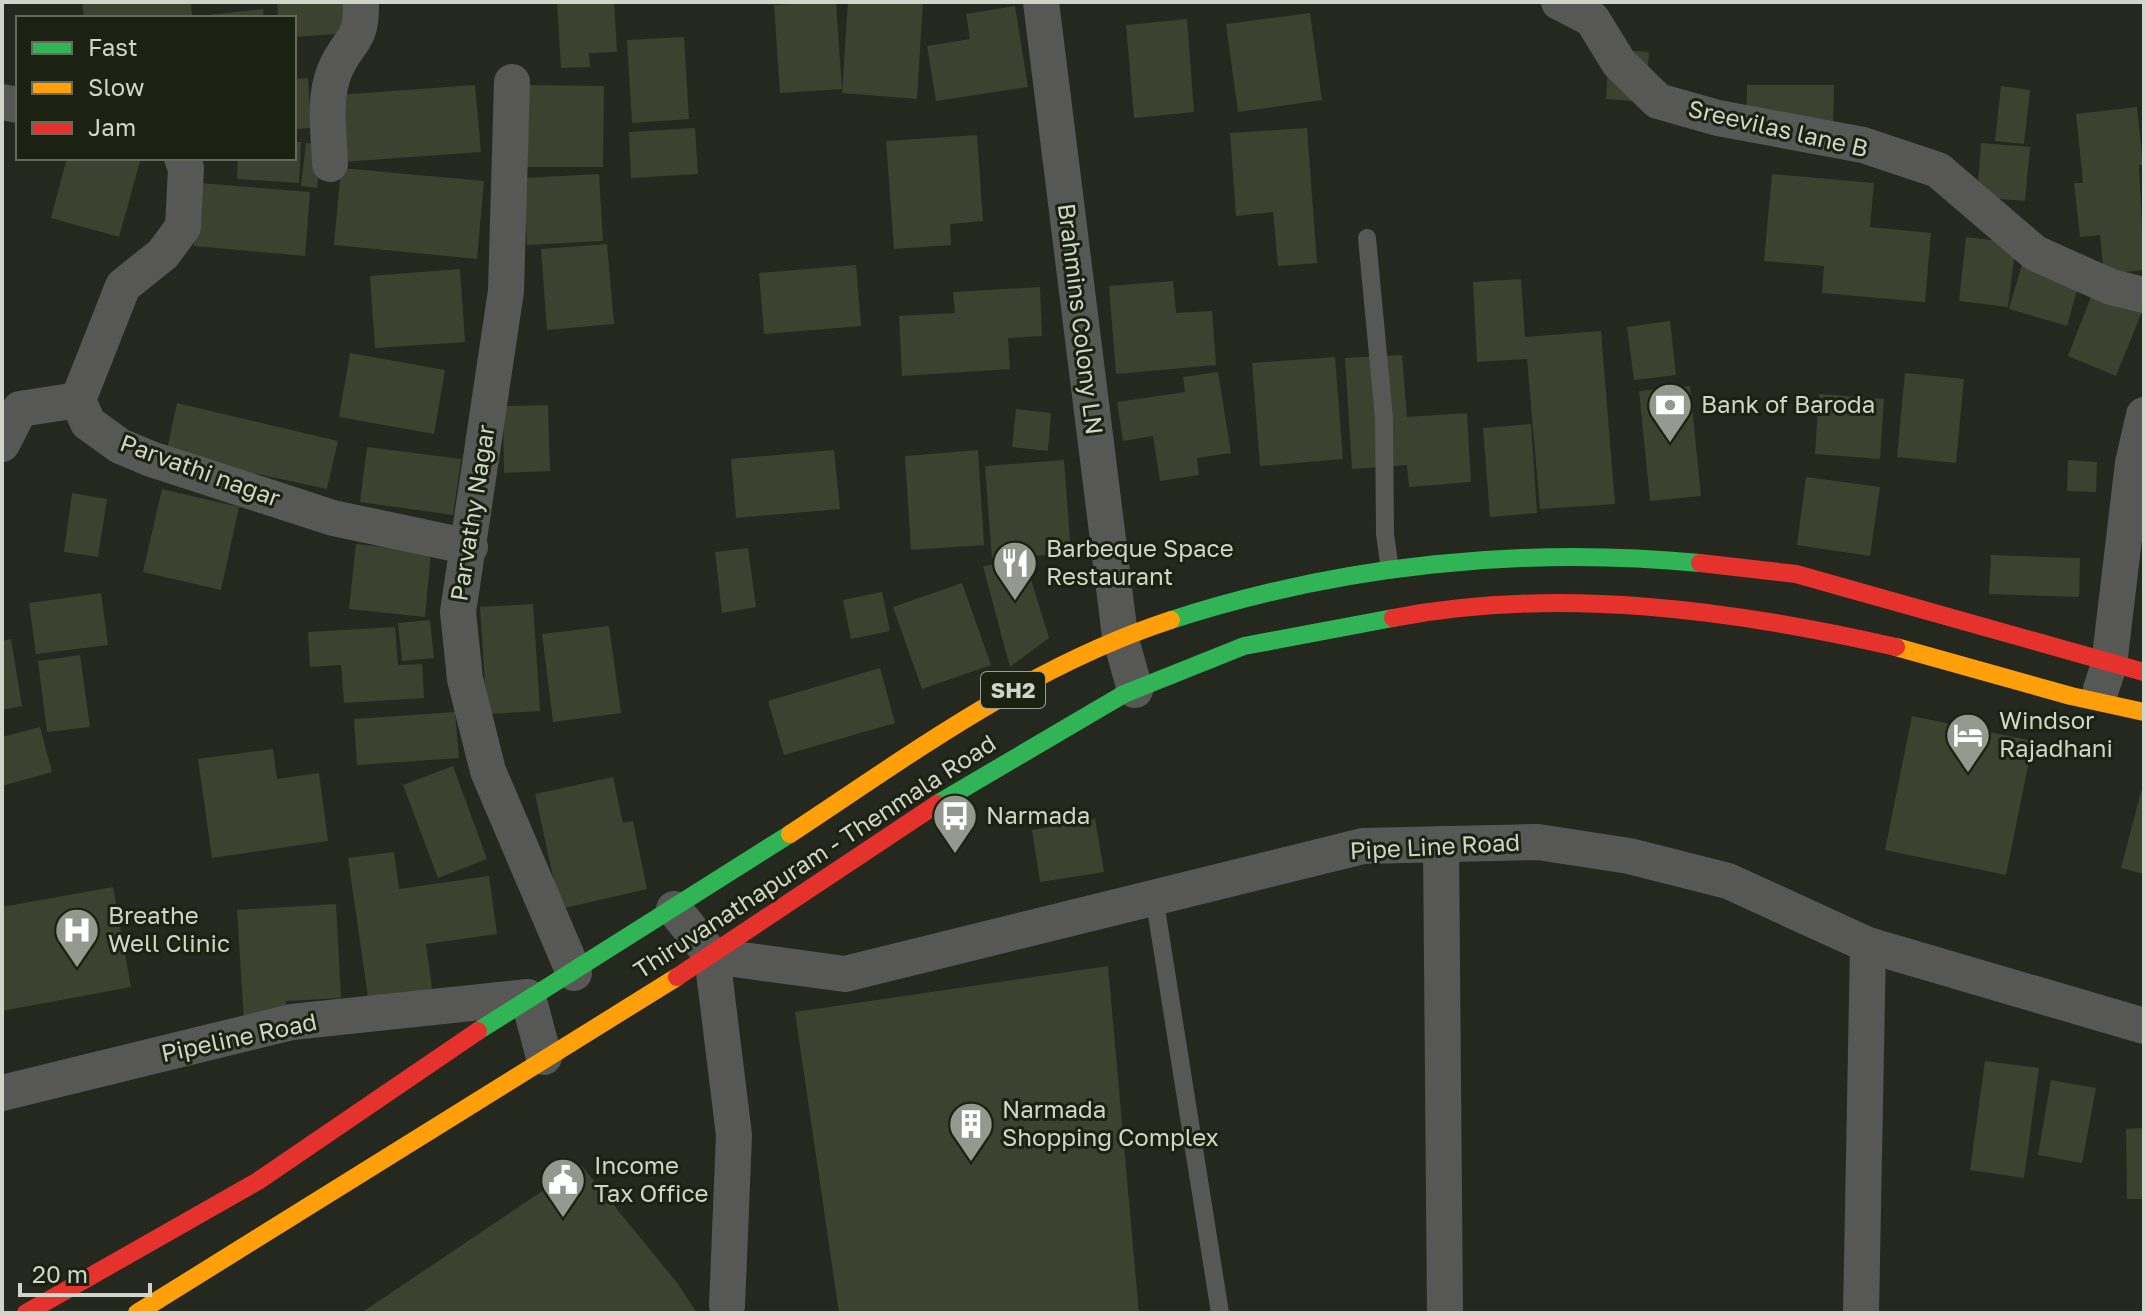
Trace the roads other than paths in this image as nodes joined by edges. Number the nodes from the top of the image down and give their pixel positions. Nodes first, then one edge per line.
1 (361, 2) edge
2 (1041, 2) edge
3 (1559, 2) edge
4 (512, 82) dead end
5 (183, 160) edge
6 (330, 164) dead end
7 (1367, 238) dead end
8 (2144, 295) edge
9 (78, 400) junction
10 (2144, 415) edge
11 (2, 444) edge
12 (470, 547) junction
13 (1390, 571) junction
14 (1120, 636) junction
15 (2109, 665) junction
16 (2144, 672) edge
17 (1135, 690) junction
18 (2097, 702) junction
19 (2144, 712) edge
20 (1441, 844) junction
21 (1154, 896) junction
22 (674, 909) junction
23 (1868, 945) junction
24 (712, 956) junction
25 (574, 973) junction
26 (528, 997) junction
27 (2144, 1026) edge
28 (544, 1057) junction
29 (2, 1093) edge
30 (727, 1306) dead end
31 (26, 1313) edge
32 (137, 1313) edge
33 (1220, 1313) edge
34 (1445, 1313) edge
35 (1861, 1313) edge

1 - 6 street
2 - 14 street, Brahmins Colony LN
3 - 8 street, Sreevilas lane B
4 - 12 street, Parvathy Nagar
5 - 9 street
7 - 13 lane
9 - 11 street
9 - 12 street, Parvathi nagar
10 - 15 street
12 - 25 street, Parvathy Nagar
13 - 14 main road, SH2
13 - 15 main road, SH2
14 - 17 street, Brahmins Colony LN
14 - 22 main road, SH2
15 - 16 main road, SH2
15 - 18 street
17 - 18 main road, Thiruvanathapuram - Thenmala Road
17 - 24 main road, Thiruvanathapuram - Thenmala Road
18 - 19 main road, Thiruvanathapuram - Thenmala Road
20 - 21 street, Pipe Line Road
20 - 23 street, Pipe Line Road
20 - 34 street
21 - 24 street, Pipe Line Road
21 - 33 lane
22 - 24 street
22 - 25 main road, SH2
23 - 27 street, Pipe Line Road
23 - 35 street
24 - 28 main road, Thiruvanathapuram - Thenmala Road
24 - 30 street
25 - 26 main road, SH2
26 - 28 street
26 - 29 street, Pipeline Road
26 - 31 main road, SH2
28 - 32 main road, Thiruvanathapuram - Thenmala Road

